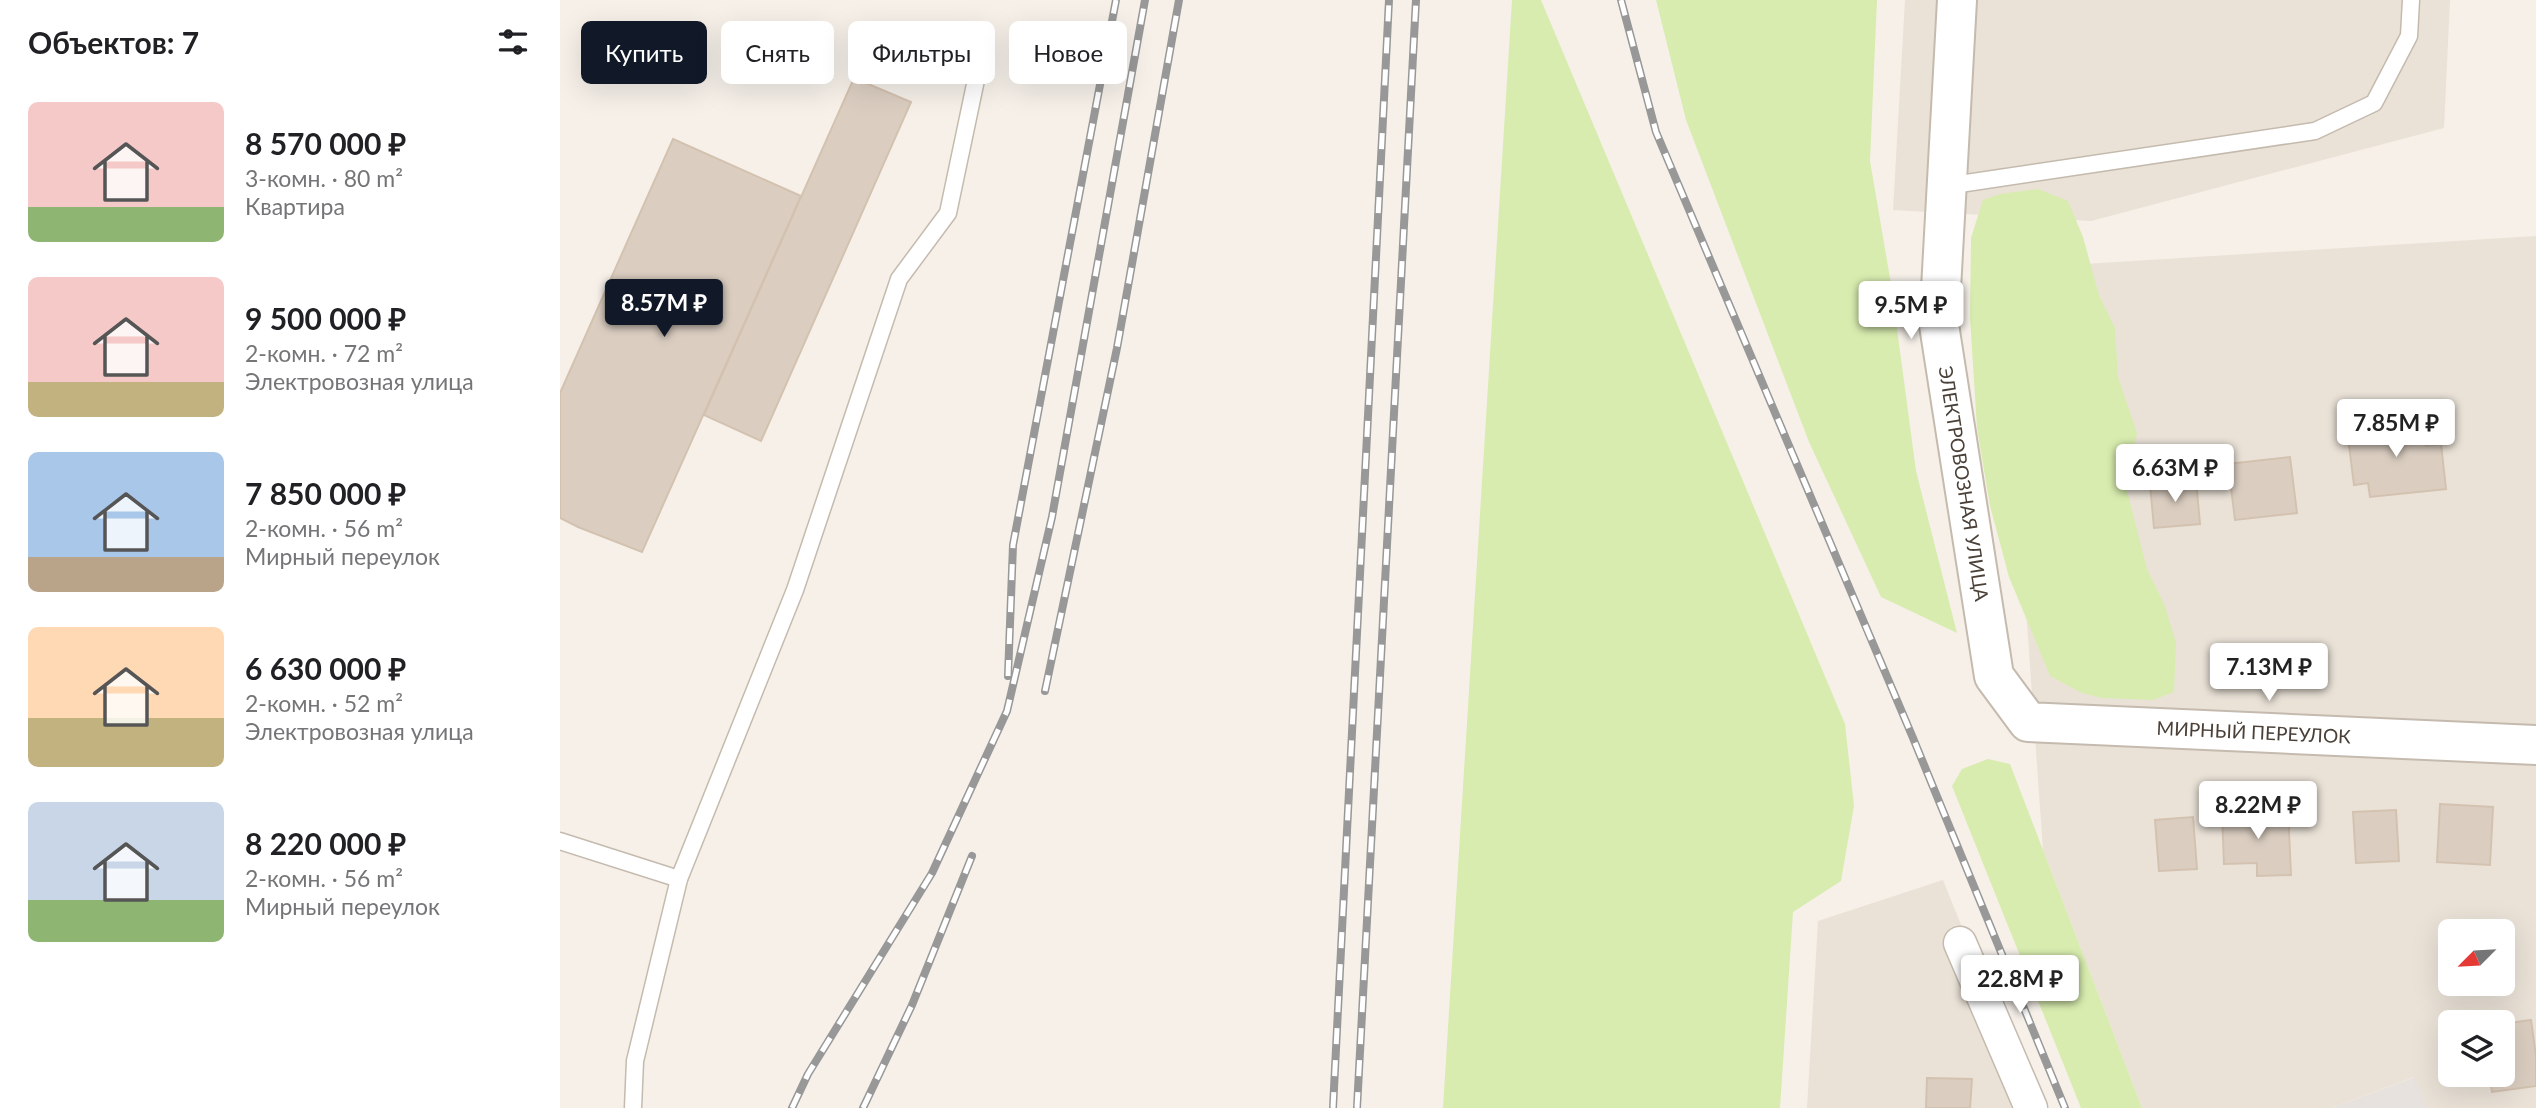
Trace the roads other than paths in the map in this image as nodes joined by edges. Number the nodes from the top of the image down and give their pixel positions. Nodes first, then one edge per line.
1 (1957, 0) edge
2 (2411, 0) edge
3 (975, 84) edge
4 (1946, 186) junction
5 (1994, 676) joint
6 (2536, 745) edge
7 (560, 841) edge
8 (679, 879) junction
9 (1960, 943) dead end
10 (633, 1108) edge
11 (2031, 1108) edge

1 - 4 street, ЭЛЕКТРОВОЗНАЯ УЛИЦА
2 - 4 lane
3 - 8 lane
4 - 5 street, ЭЛЕКТРОВОЗНАЯ УЛИЦА
5 - 6 street, МИРНЫЙ ПЕРЕУЛОК
7 - 8 lane
8 - 10 lane
9 - 11 street

